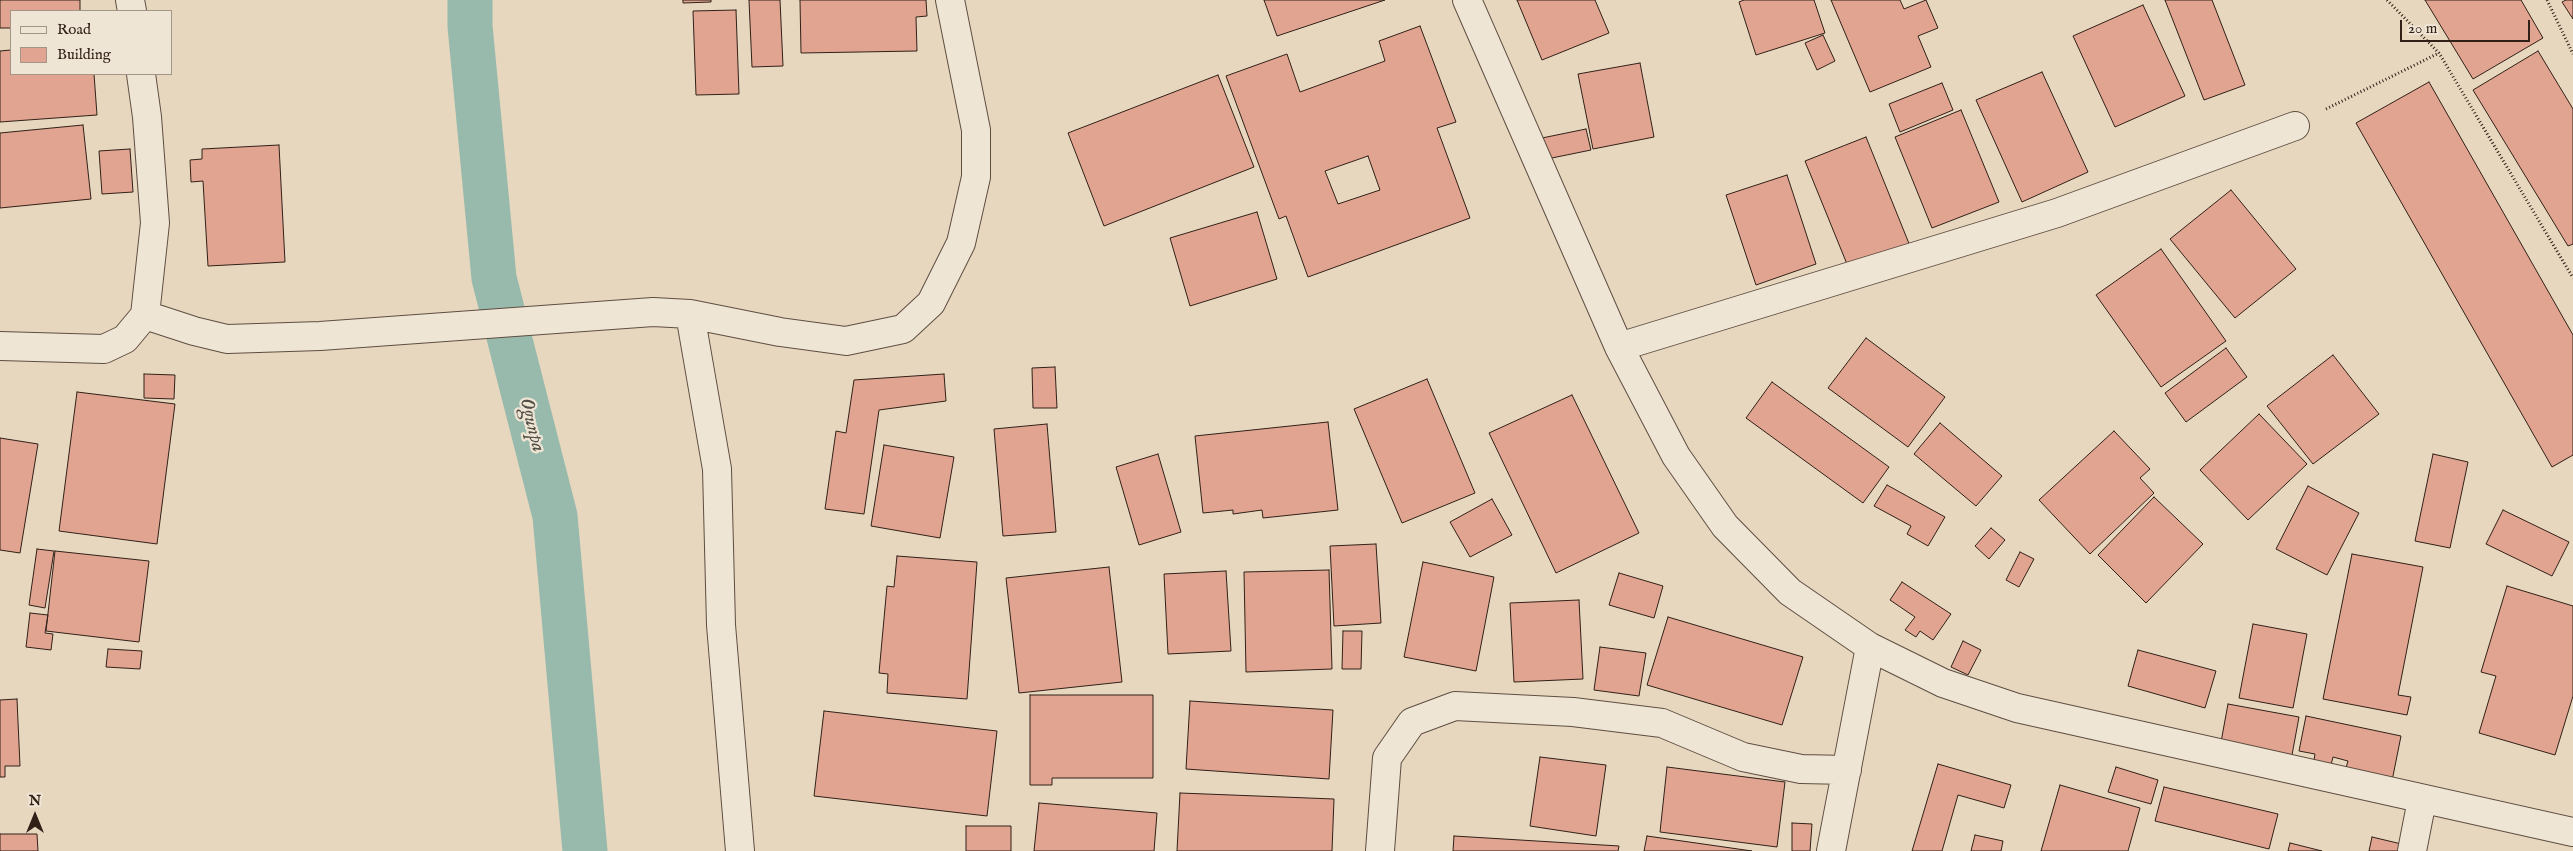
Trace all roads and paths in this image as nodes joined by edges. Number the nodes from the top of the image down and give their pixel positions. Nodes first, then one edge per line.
1 (950, 0) edge
2 (1467, 0) edge
3 (2387, 0) edge
4 (2547, 0) edge
5 (2439, 53) junction
6 (2573, 54) edge
7 (141, 75) edge
8 (2294, 126) joint
9 (2573, 278) edge
10 (690, 314) junction
11 (145, 315) junction
12 (0, 346) edge
13 (1619, 347) junction
14 (1870, 647) junction
15 (1847, 770) junction
16 (2422, 800) junction
17 (2573, 832) edge
18 (740, 851) edge
19 (1380, 851) edge
20 (1831, 851) edge
21 (2412, 851) edge

1 - 10 street
2 - 13 street
3 - 5 path
4 - 6 path
5 - 8 path
5 - 9 path
7 - 11 street
8 - 13 street
10 - 11 street
10 - 18 street
11 - 12 street
13 - 14 street
14 - 15 street
14 - 16 street
15 - 19 street
15 - 20 street
16 - 17 street
16 - 21 street

